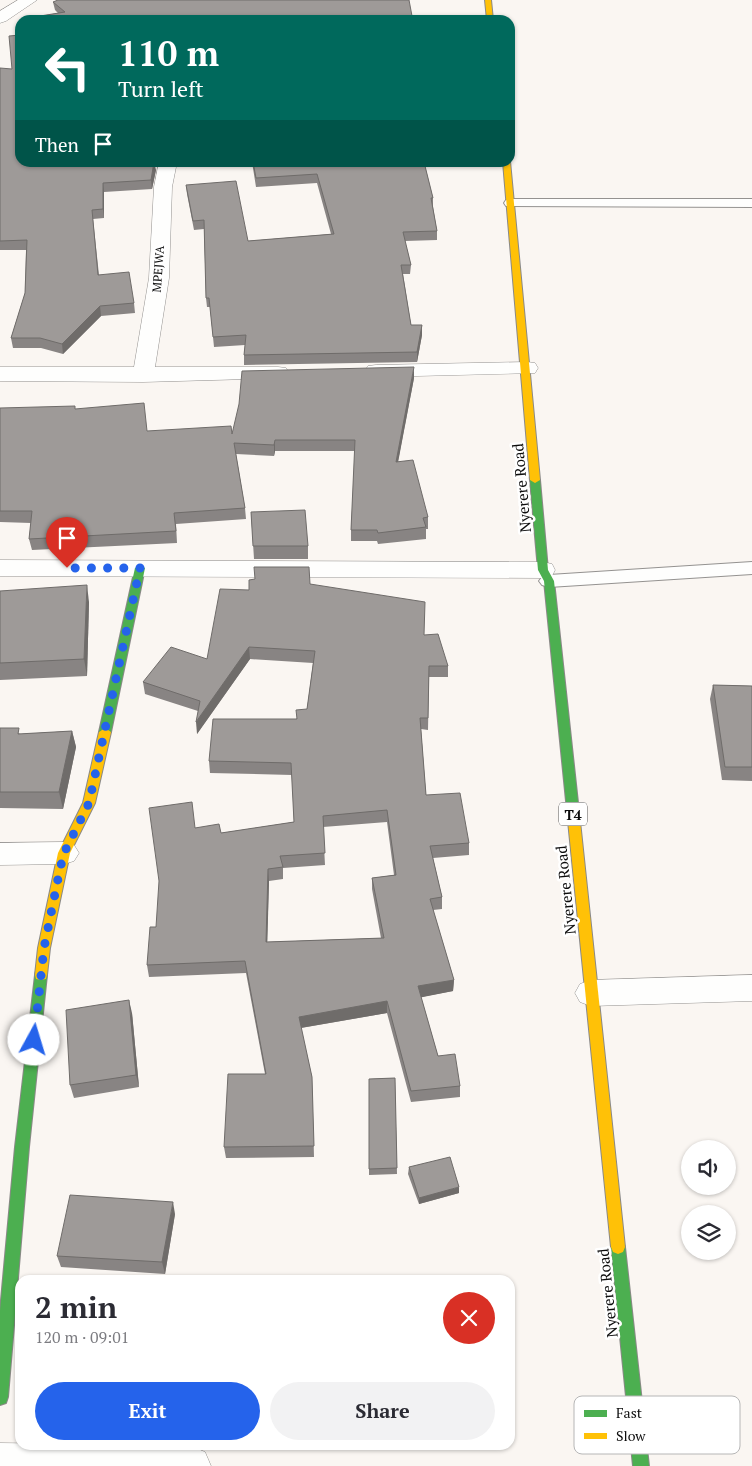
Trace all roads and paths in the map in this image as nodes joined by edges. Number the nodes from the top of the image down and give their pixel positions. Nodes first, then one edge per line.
1 (29, 0) edge
2 (488, 0) edge
3 (490, 15) edge
4 (0, 18) edge
5 (167, 167) edge
6 (507, 167) edge
7 (511, 203) junction
8 (752, 203) edge
9 (526, 368) junction
10 (353, 372) edge
11 (296, 373) edge
12 (0, 374) edge
13 (143, 375) junction
14 (0, 568) edge
15 (140, 568) junction
16 (752, 568) edge
17 (546, 575) junction
18 (64, 853) junction
19 (0, 854) edge
20 (752, 988) edge
21 (591, 993) junction
22 (0, 1396) edge
23 (634, 1396) edge
24 (0, 1462) edge
25 (191, 1466) edge

1 - 4 street
2 - 3 main road
5 - 13 street, MPEJWA
6 - 7 main road, Nyerere Road / T4
7 - 8 lane
7 - 9 main road, Nyerere Road / T4
9 - 10 street
9 - 17 main road, Nyerere Road / T4
11 - 13 street
12 - 13 street
14 - 15 street
15 - 17 street
15 - 18 main road
16 - 17 lane
17 - 21 main road, Nyerere Road / T4
18 - 19 street
18 - 22 main road
20 - 21 street
21 - 23 main road, Nyerere Road / T4
24 - 25 street

